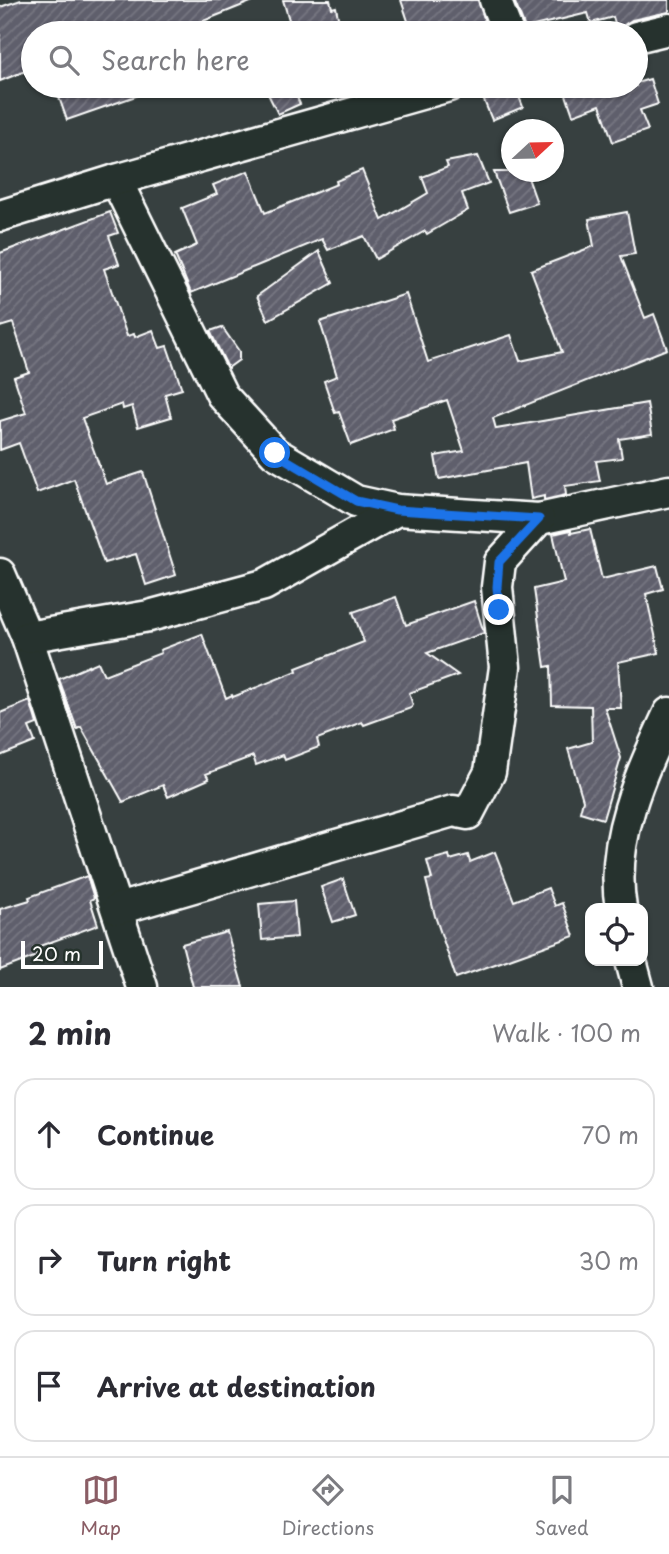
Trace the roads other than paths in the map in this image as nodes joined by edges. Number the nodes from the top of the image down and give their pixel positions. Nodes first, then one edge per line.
1 (495, 0) edge
2 (504, 21) edge
3 (669, 29) edge
4 (648, 34) edge
5 (406, 98) edge
6 (116, 180) junction
7 (0, 216) edge
8 (669, 491) edge
9 (397, 510) junction
10 (539, 519) junction
11 (2, 586) edge
12 (27, 637) junction
13 (669, 713) edge
14 (621, 903) edge
15 (118, 909) junction
16 (632, 966) edge
17 (142, 987) edge
18 (638, 987) edge

1 - 2 street
3 - 4 street
5 - 6 street
6 - 7 street
6 - 9 street
8 - 10 street
9 - 10 street
9 - 12 street
10 - 15 street
11 - 12 street
12 - 15 street
13 - 14 street
15 - 17 street
16 - 18 street

